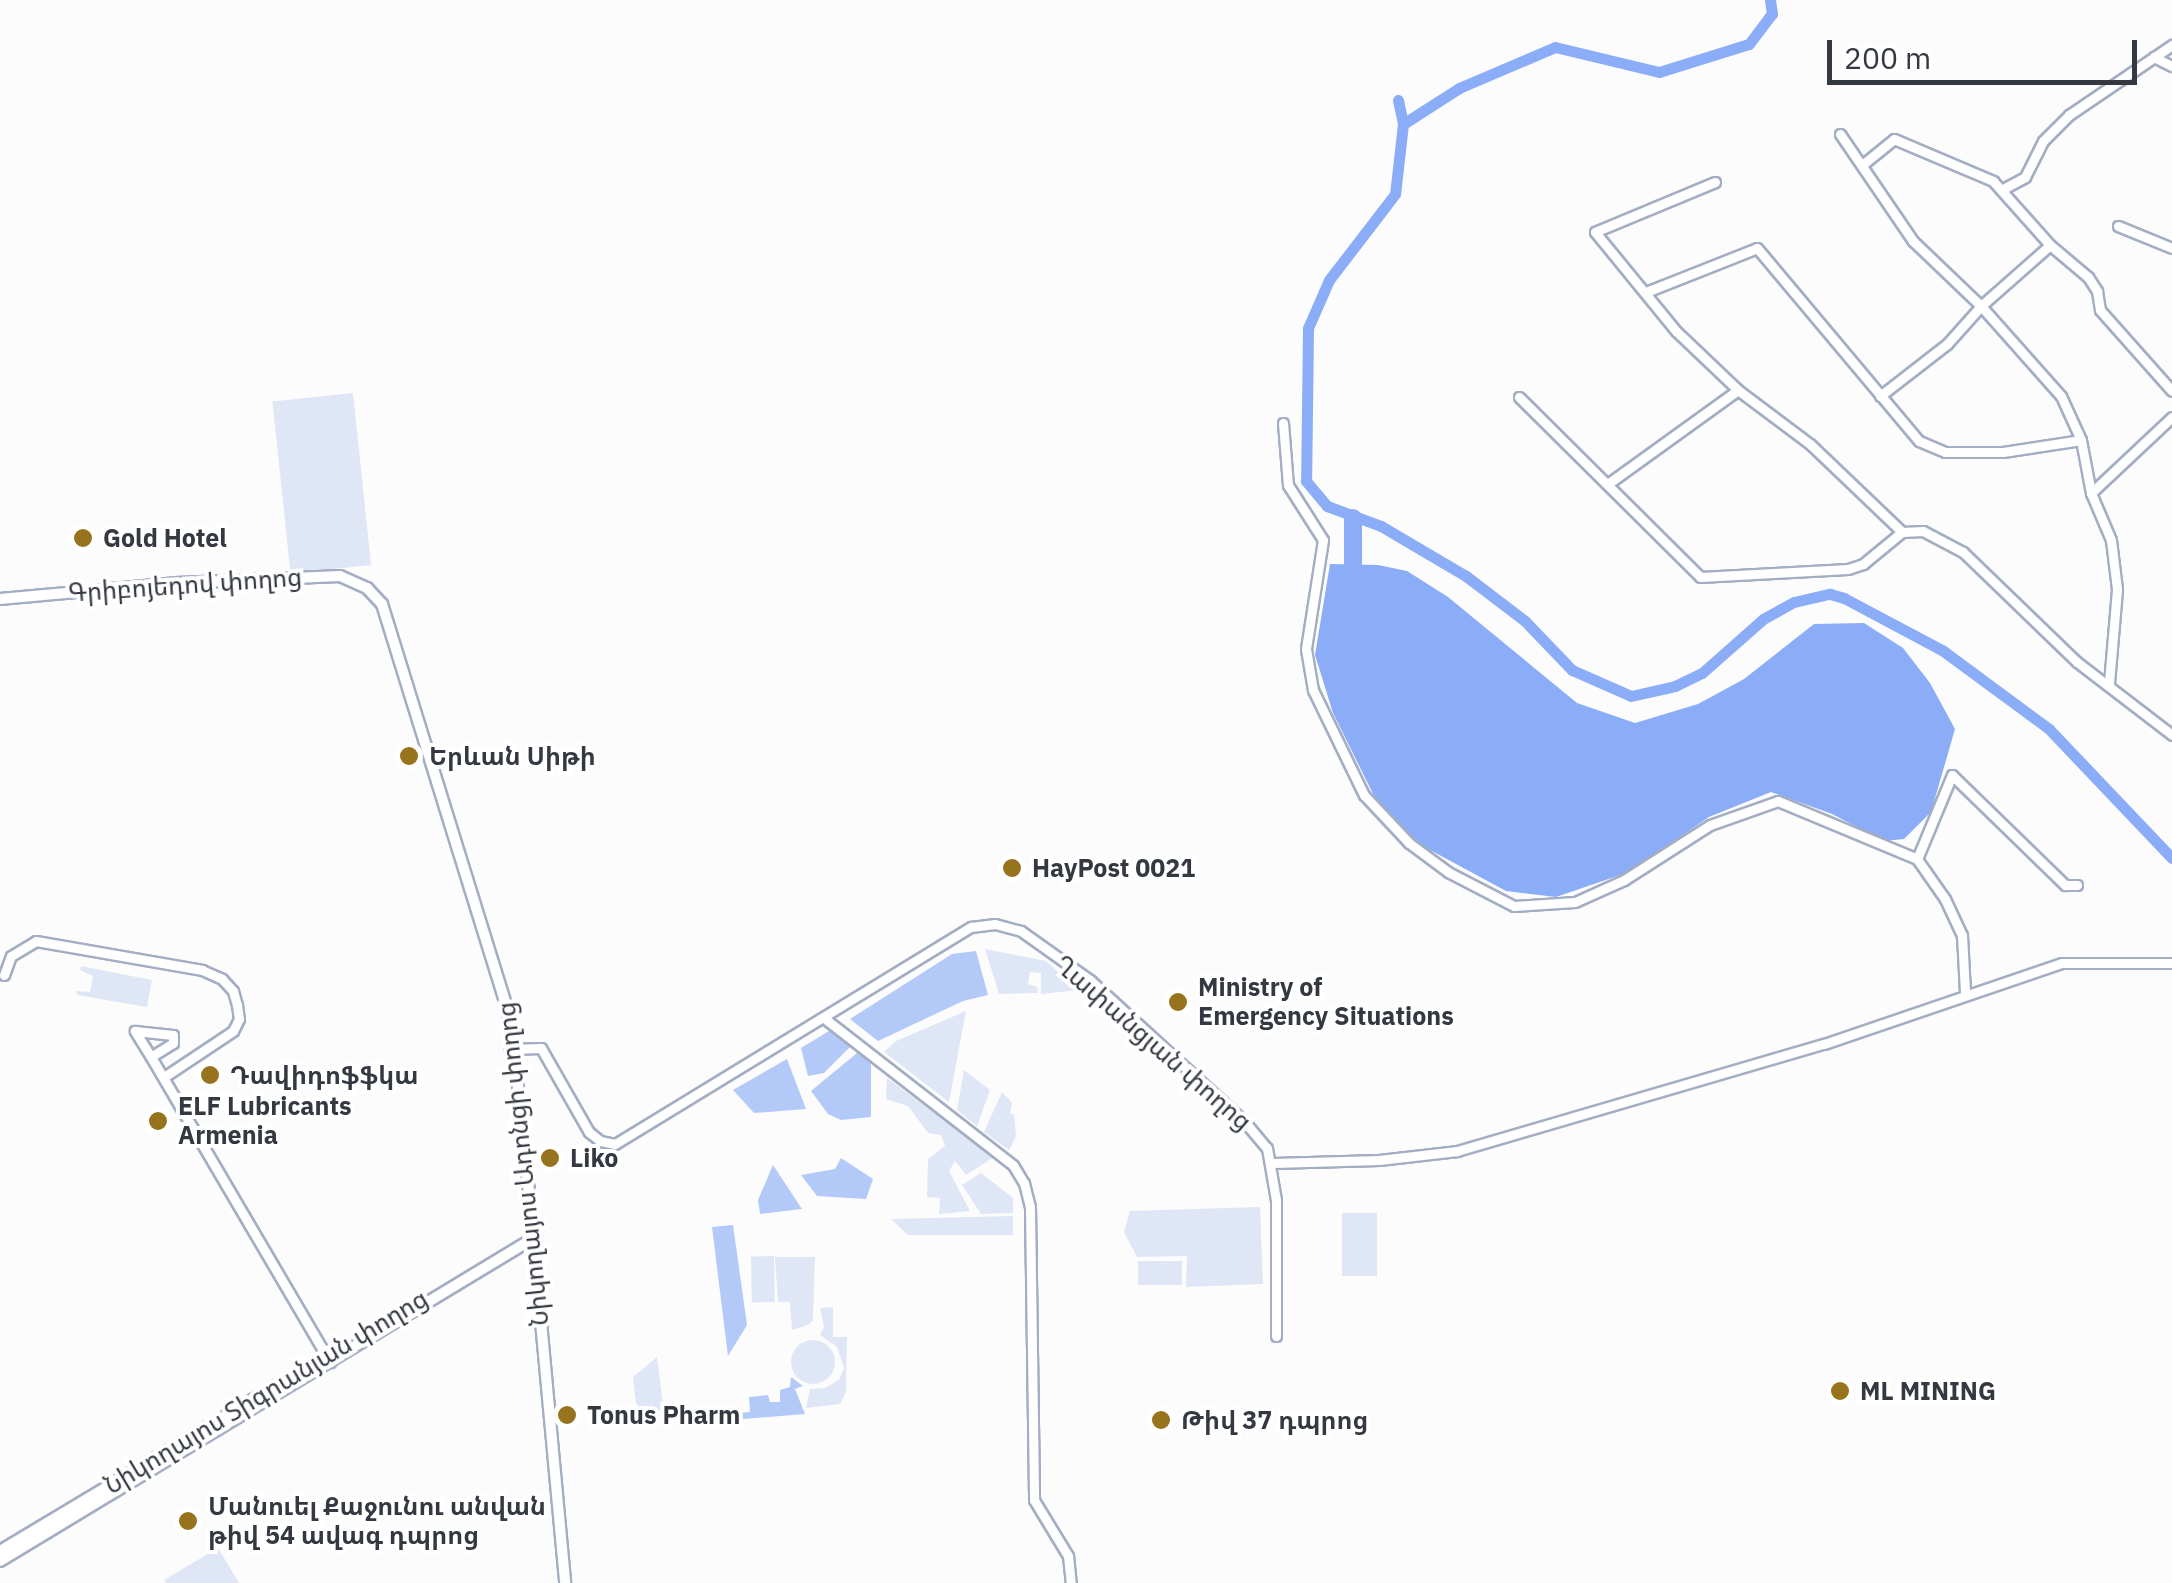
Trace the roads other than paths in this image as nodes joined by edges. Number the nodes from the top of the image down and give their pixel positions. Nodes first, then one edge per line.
1 (2172, 45) edge
2 (2154, 57) junction
3 (2172, 66) edge
4 (1840, 134) dead end
5 (1862, 165) junction
6 (1715, 182) dead end
7 (2001, 190) junction
8 (2118, 226) dead end
9 (2050, 244) junction
10 (2172, 248) edge
11 (1646, 292) junction
12 (1980, 306) junction
13 (1738, 390) junction
14 (2172, 390) edge
15 (1520, 396) dead end
16 (1880, 396) junction
17 (2172, 417) edge
18 (1283, 423) dead end
19 (2081, 440) junction
20 (1609, 483) junction
21 (2091, 494) junction
22 (1902, 532) junction
23 (366, 590) joint
24 (0, 601) edge
25 (2109, 683) junction
26 (2172, 735) edge
27 (1916, 859) junction
28 (2078, 885) dead end
29 (2172, 962) edge
30 (4, 975) dead end
31 (1965, 992) junction
32 (824, 1018) junction
33 (512, 1049) junction
34 (151, 1057) dead end
35 (164, 1077) junction
36 (1273, 1163) junction
37 (530, 1238) junction
38 (1276, 1336) dead end
39 (328, 1359) junction
40 (0, 1551) edge
41 (0, 1561) edge
42 (562, 1583) edge
43 (1071, 1583) edge

1 - 2 street
2 - 3 street
2 - 7 street
4 - 5 street
5 - 7 street
5 - 12 street
6 - 11 street
7 - 9 street
8 - 10 street
9 - 12 street
9 - 14 street
11 - 13 street
11 - 16 street
12 - 16 street
12 - 19 street
13 - 20 street
13 - 22 street
15 - 20 street
16 - 19 street
17 - 21 street
18 - 27 street
19 - 21 street
20 - 22 street
21 - 25 street
22 - 25 street
23 - 24 street, Գրիբոյեդով փողոց
23 - 33 street, Նիկողայոս Ադոնցի փողոց
25 - 26 street
27 - 28 street
27 - 31 street
29 - 31 street
30 - 35 street
31 - 36 street
32 - 33 street, Ղափանցյան փողոց
32 - 36 street, Ղափանցյան փողոց
32 - 43 street
33 - 37 street, Նիկողայոս Ադոնցի փողոց
34 - 35 street
35 - 39 street
36 - 38 street
37 - 39 street, Նիկողայոս Տիգրանյան փողոց
37 - 42 street, Նիկողայոս Ադոնցի փողոց
39 - 40 street, Նիկողայոս Տիգրանյան փողոց
39 - 41 street, Նիկողայոս Տիգրանյան փողոց

